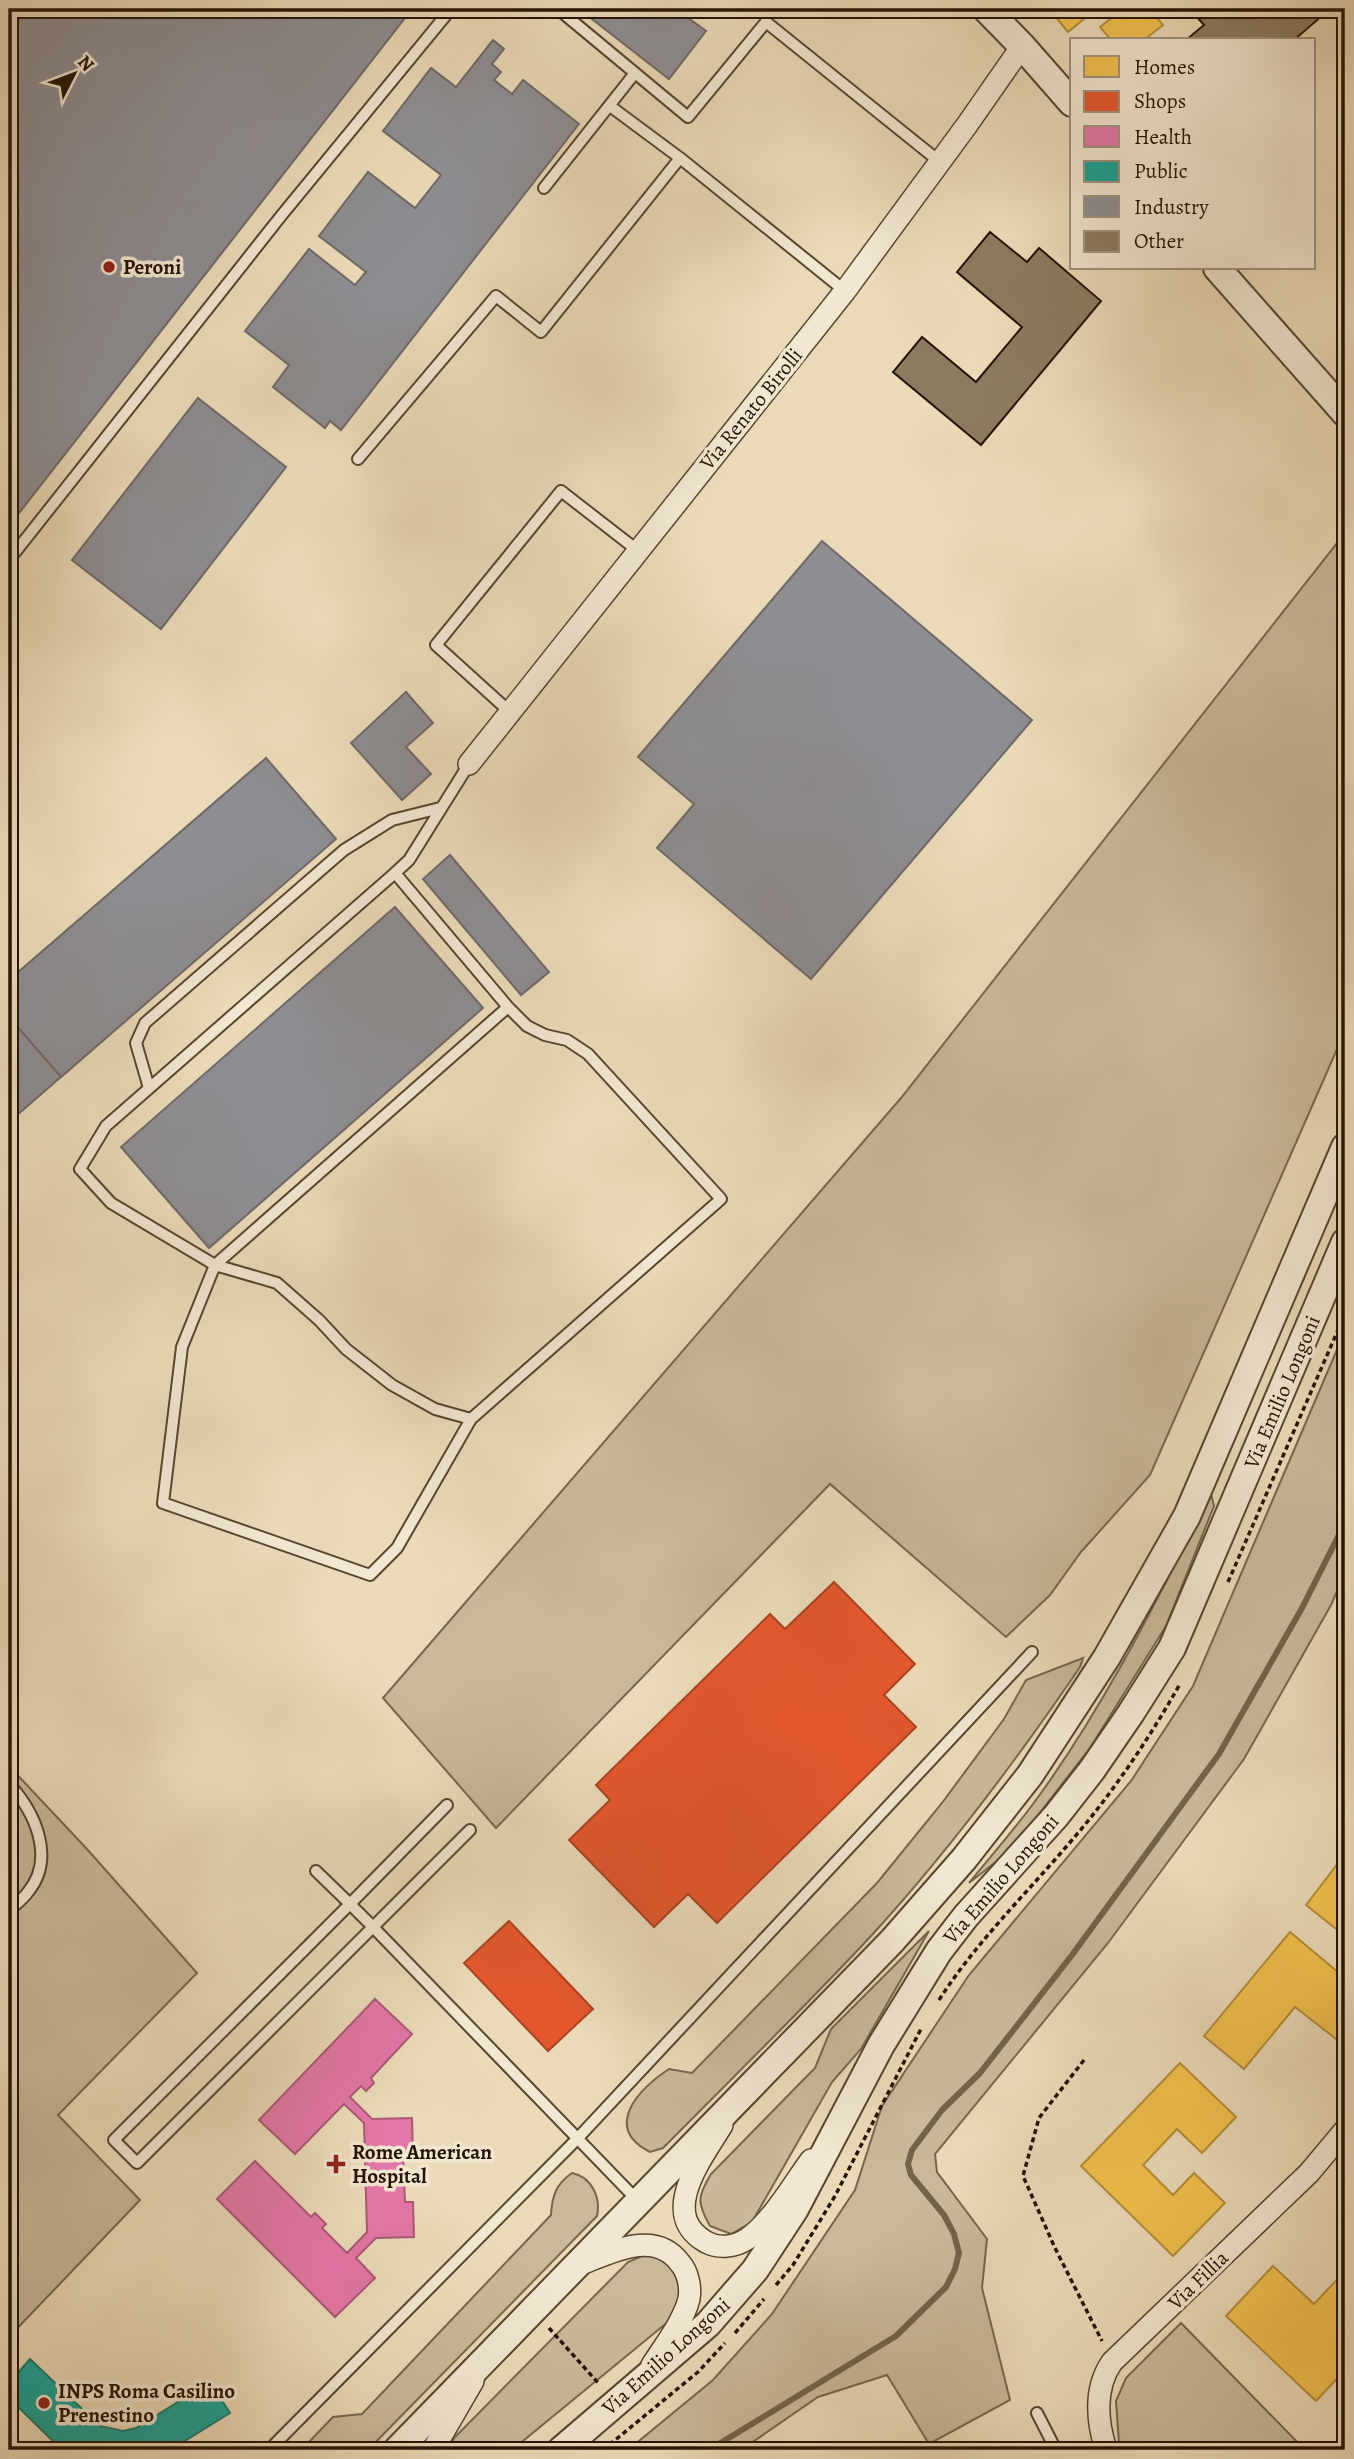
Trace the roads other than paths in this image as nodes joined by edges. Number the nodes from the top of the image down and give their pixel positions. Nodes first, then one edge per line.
1 (451, 9) edge
2 (558, 9) edge
3 (986, 9) edge
4 (1022, 46) junction
5 (635, 73) junction
6 (1070, 101) edge
7 (610, 106) junction
8 (680, 158) junction
9 (940, 162) junction
10 (544, 188) dead end
11 (1219, 270) edge
12 (845, 291) junction
13 (1345, 414) edge
14 (358, 459) dead end
15 (637, 550) junction
16 (9, 560) edge
17 (510, 712) junction
18 (468, 764) joint
19 (440, 808) junction
20 (395, 873) junction
21 (508, 1007) junction
22 (149, 1088) junction
23 (1345, 1147) edge
24 (1345, 1242) edge
25 (215, 1265) junction
26 (471, 1419) junction
27 (1031, 1651) dead end
28 (9, 1784) edge
29 (447, 1805) dead end
30 (470, 1830) dead end
31 (316, 1871) dead end
32 (350, 1904) junction
33 (9, 1911) edge
34 (373, 1927) junction
35 (737, 2099) junction
36 (847, 2110) junction
37 (1345, 2130) edge
38 (577, 2139) junction
39 (639, 2202) junction
40 (578, 2265) junction
41 (484, 2361) junction
42 (644, 2379) junction
43 (1037, 2413) dead end
44 (269, 2450) edge
45 (397, 2450) edge
46 (433, 2450) edge
47 (561, 2450) edge
48 (1056, 2450) edge
49 (1106, 2450) edge

1 - 16 lane
2 - 5 lane
3 - 4 street
4 - 6 street
4 - 9 street, Via Renato Birolli
5 - 7 lane
5 - 9 lane
7 - 8 lane
7 - 10 lane
8 - 12 lane
8 - 14 lane
9 - 12 street, Via Renato Birolli
11 - 13 street
12 - 15 street, Via Renato Birolli
15 - 17 street, Via Renato Birolli
15 - 17 lane
17 - 18 street, Via Renato Birolli
18 - 19 lane
19 - 20 lane
19 - 22 lane
20 - 21 lane
20 - 22 lane
21 - 25 lane
21 - 26 lane
22 - 25 lane
23 - 35 street, Via Emilio Longoni
24 - 36 street, Via Emilio Longoni
25 - 26 lane
25 - 26 lane
27 - 38 lane
28 - 33 lane
29 - 32 lane
30 - 34 lane
31 - 32 lane
32 - 34 lane
32 - 34 lane
34 - 38 lane
35 - 36 street
35 - 39 street, Via Emilio Longoni
36 - 42 street, Via Emilio Longoni
37 - 49 street, Via Fillia
38 - 39 lane
38 - 44 lane
39 - 40 street, Via Emilio Longoni
40 - 41 street, Via Emilio Longoni
40 - 42 street
41 - 45 street, Via Emilio Longoni
41 - 46 street
42 - 47 street, Via Emilio Longoni
43 - 48 lane

